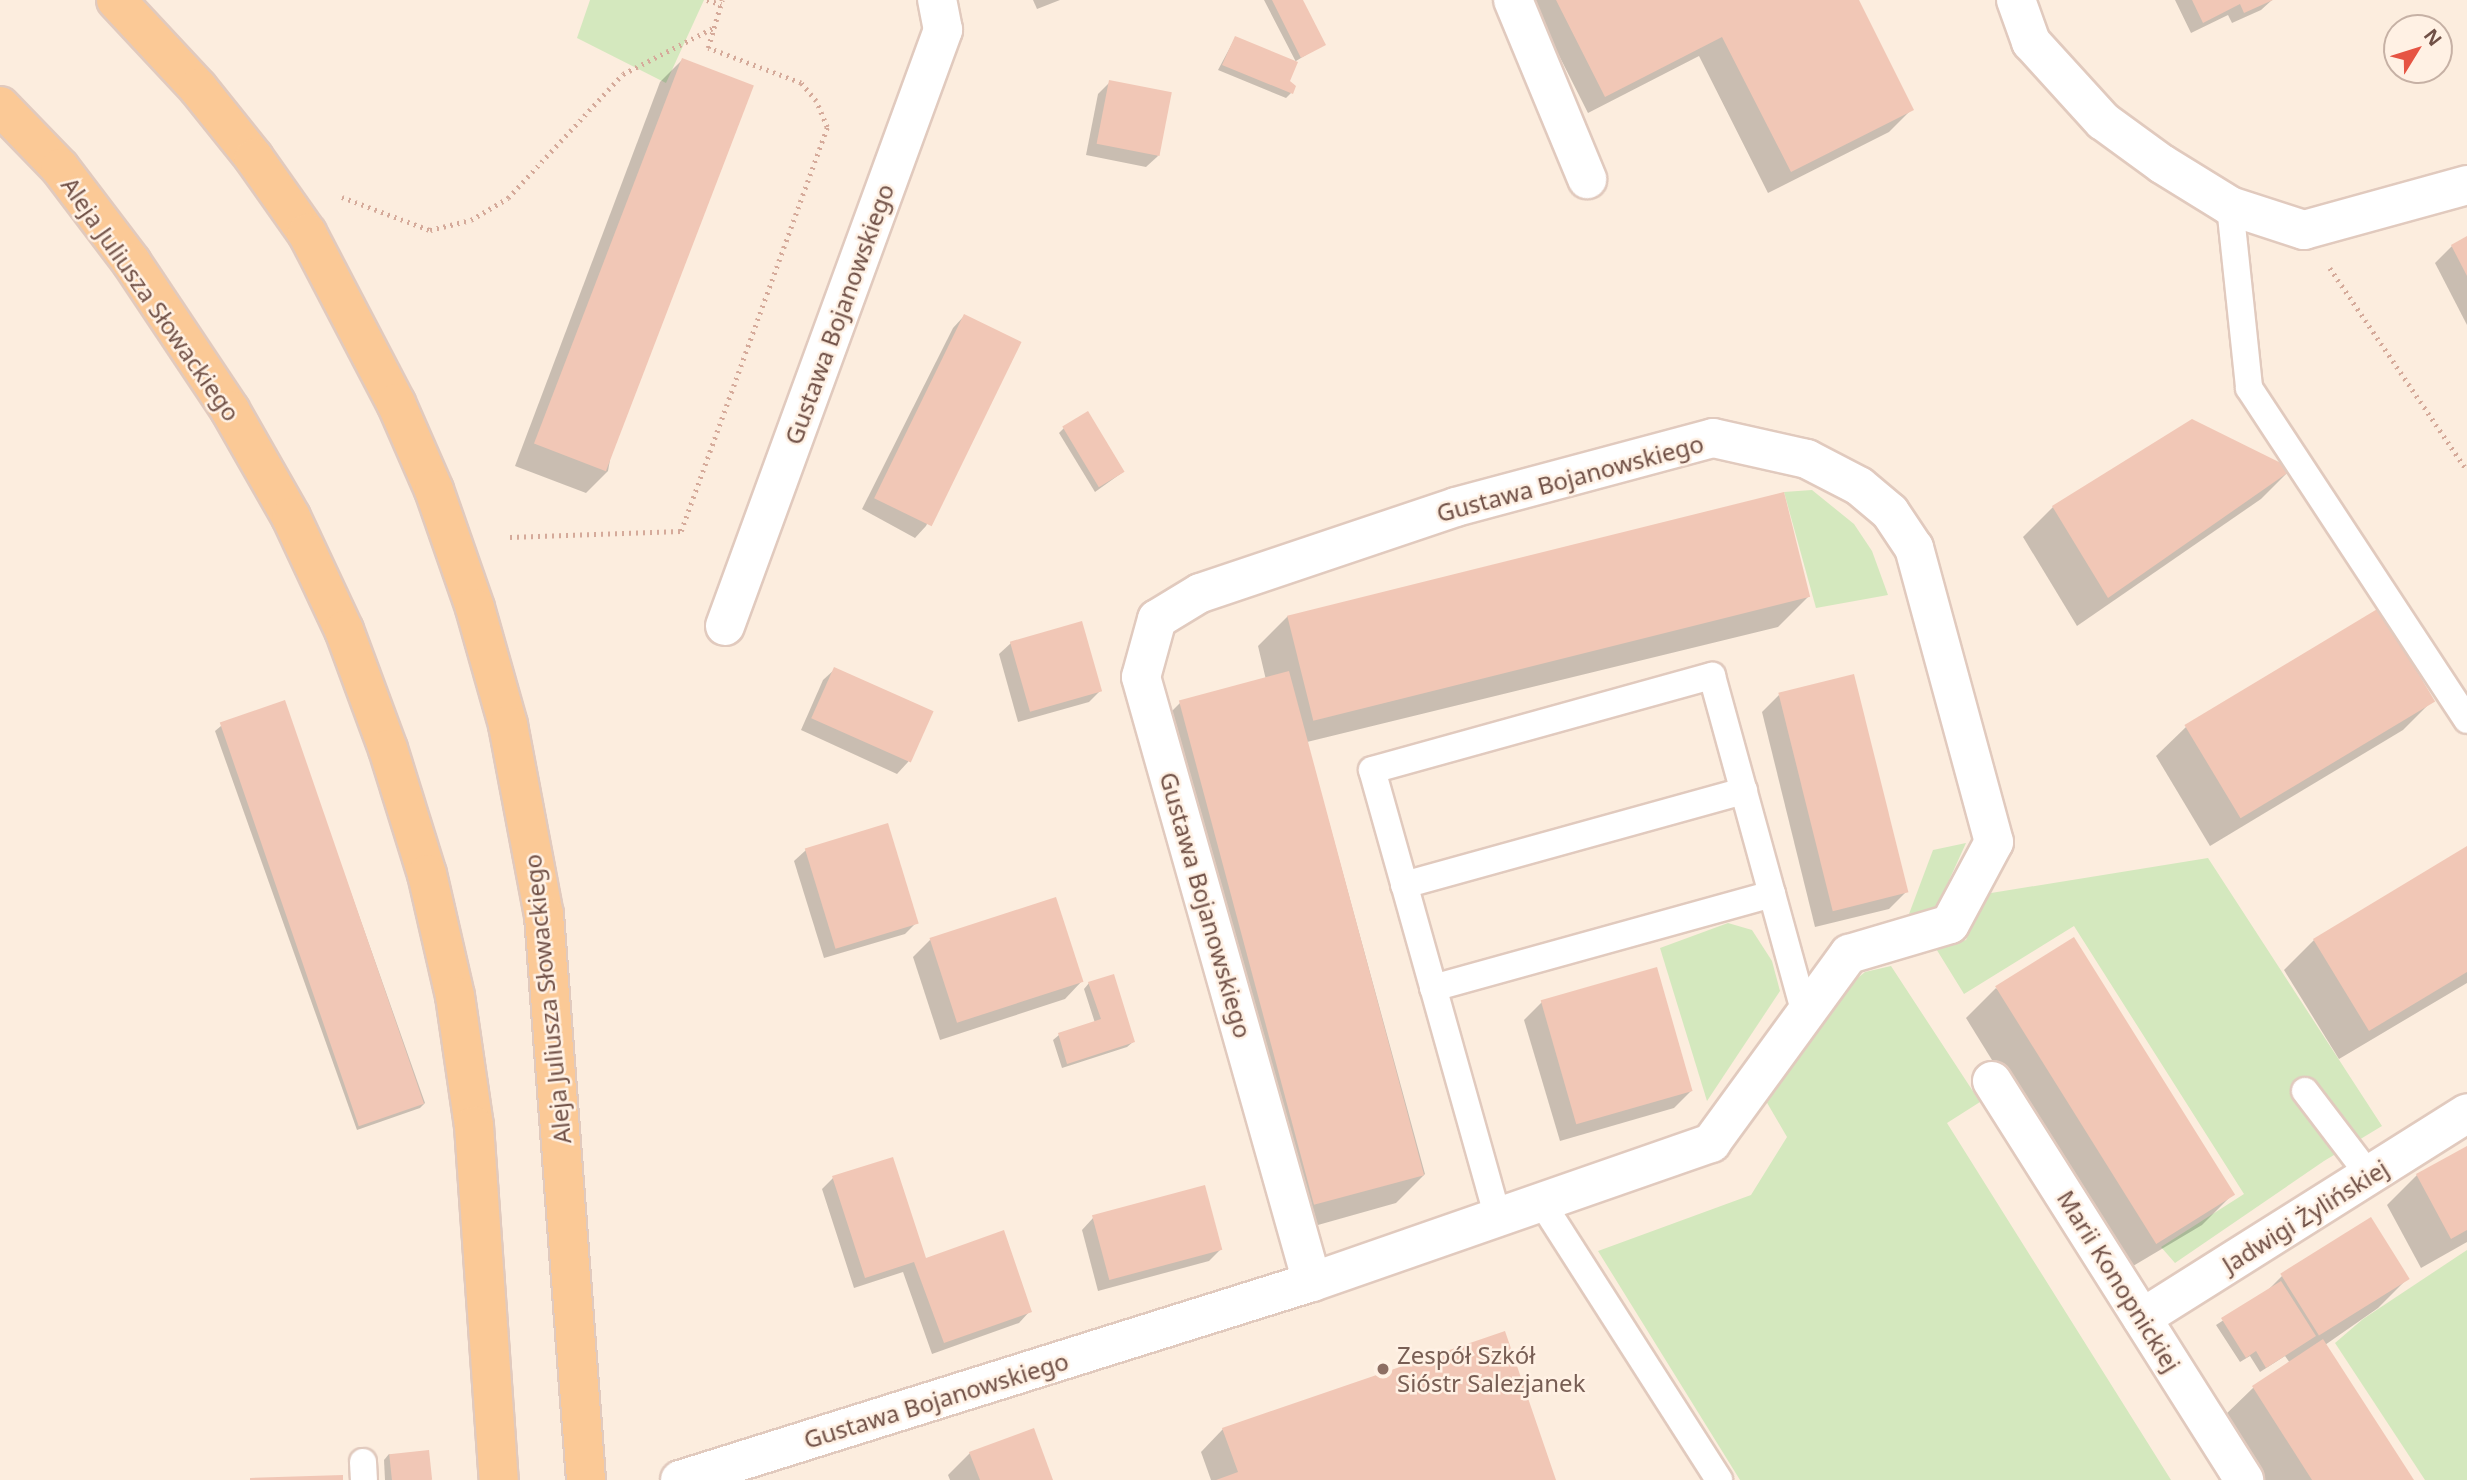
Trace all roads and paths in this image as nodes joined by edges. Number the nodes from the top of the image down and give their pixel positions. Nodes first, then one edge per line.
1 (116, 0) edge
2 (707, 0) edge
3 (937, 0) edge
4 (1513, 0) edge
5 (2016, 0) edge
6 (721, 2) edge
7 (713, 28) junction
8 (0, 106) edge
9 (1587, 179) dead end
10 (2467, 185) edge
11 (342, 197) dead end
12 (2230, 206) junction
13 (2304, 230) junction
14 (2467, 470) edge
15 (510, 537) dead end
16 (724, 626) dead end
17 (2467, 720) edge
18 (1744, 792) junction
19 (1404, 885) junction
20 (1772, 894) junction
21 (1433, 988) junction
22 (1805, 1014) junction
23 (1992, 1081) dead end
24 (2305, 1091) dead end
25 (2467, 1113) edge
26 (2369, 1175) junction
27 (1542, 1203) junction
28 (1497, 1218) junction
29 (1312, 1282) junction
30 (2143, 1318) junction
31 (499, 1480) edge
32 (586, 1480) edge
33 (680, 1480) edge
34 (1719, 1480) edge
35 (2244, 1480) edge

1 - 32 main road, Aleja Juliusza Słowackiego
2 - 6 path
3 - 16 street, Gustawa Bojanowskiego
4 - 9 street
5 - 12 street
6 - 7 path
7 - 11 path
7 - 15 path
8 - 31 main road, Aleja Juliusza Słowackiego
10 - 13 street
12 - 13 street
12 - 17 lane
13 - 14 path
18 - 19 lane
18 - 19 lane
18 - 20 lane
19 - 21 lane
20 - 21 lane
20 - 22 lane
21 - 28 lane
22 - 27 street, Gustawa Bojanowskiego
22 - 29 street, Gustawa Bojanowskiego
23 - 30 street, Marii Konopnickiej
24 - 26 lane
25 - 26 street, Jadwigi Żylińskiej
26 - 30 street, Jadwigi Żylińskiej
27 - 28 street, Gustawa Bojanowskiego
27 - 34 lane
28 - 29 street, Gustawa Bojanowskiego
29 - 33 street, Gustawa Bojanowskiego
30 - 35 street, Marii Konopnickiej

